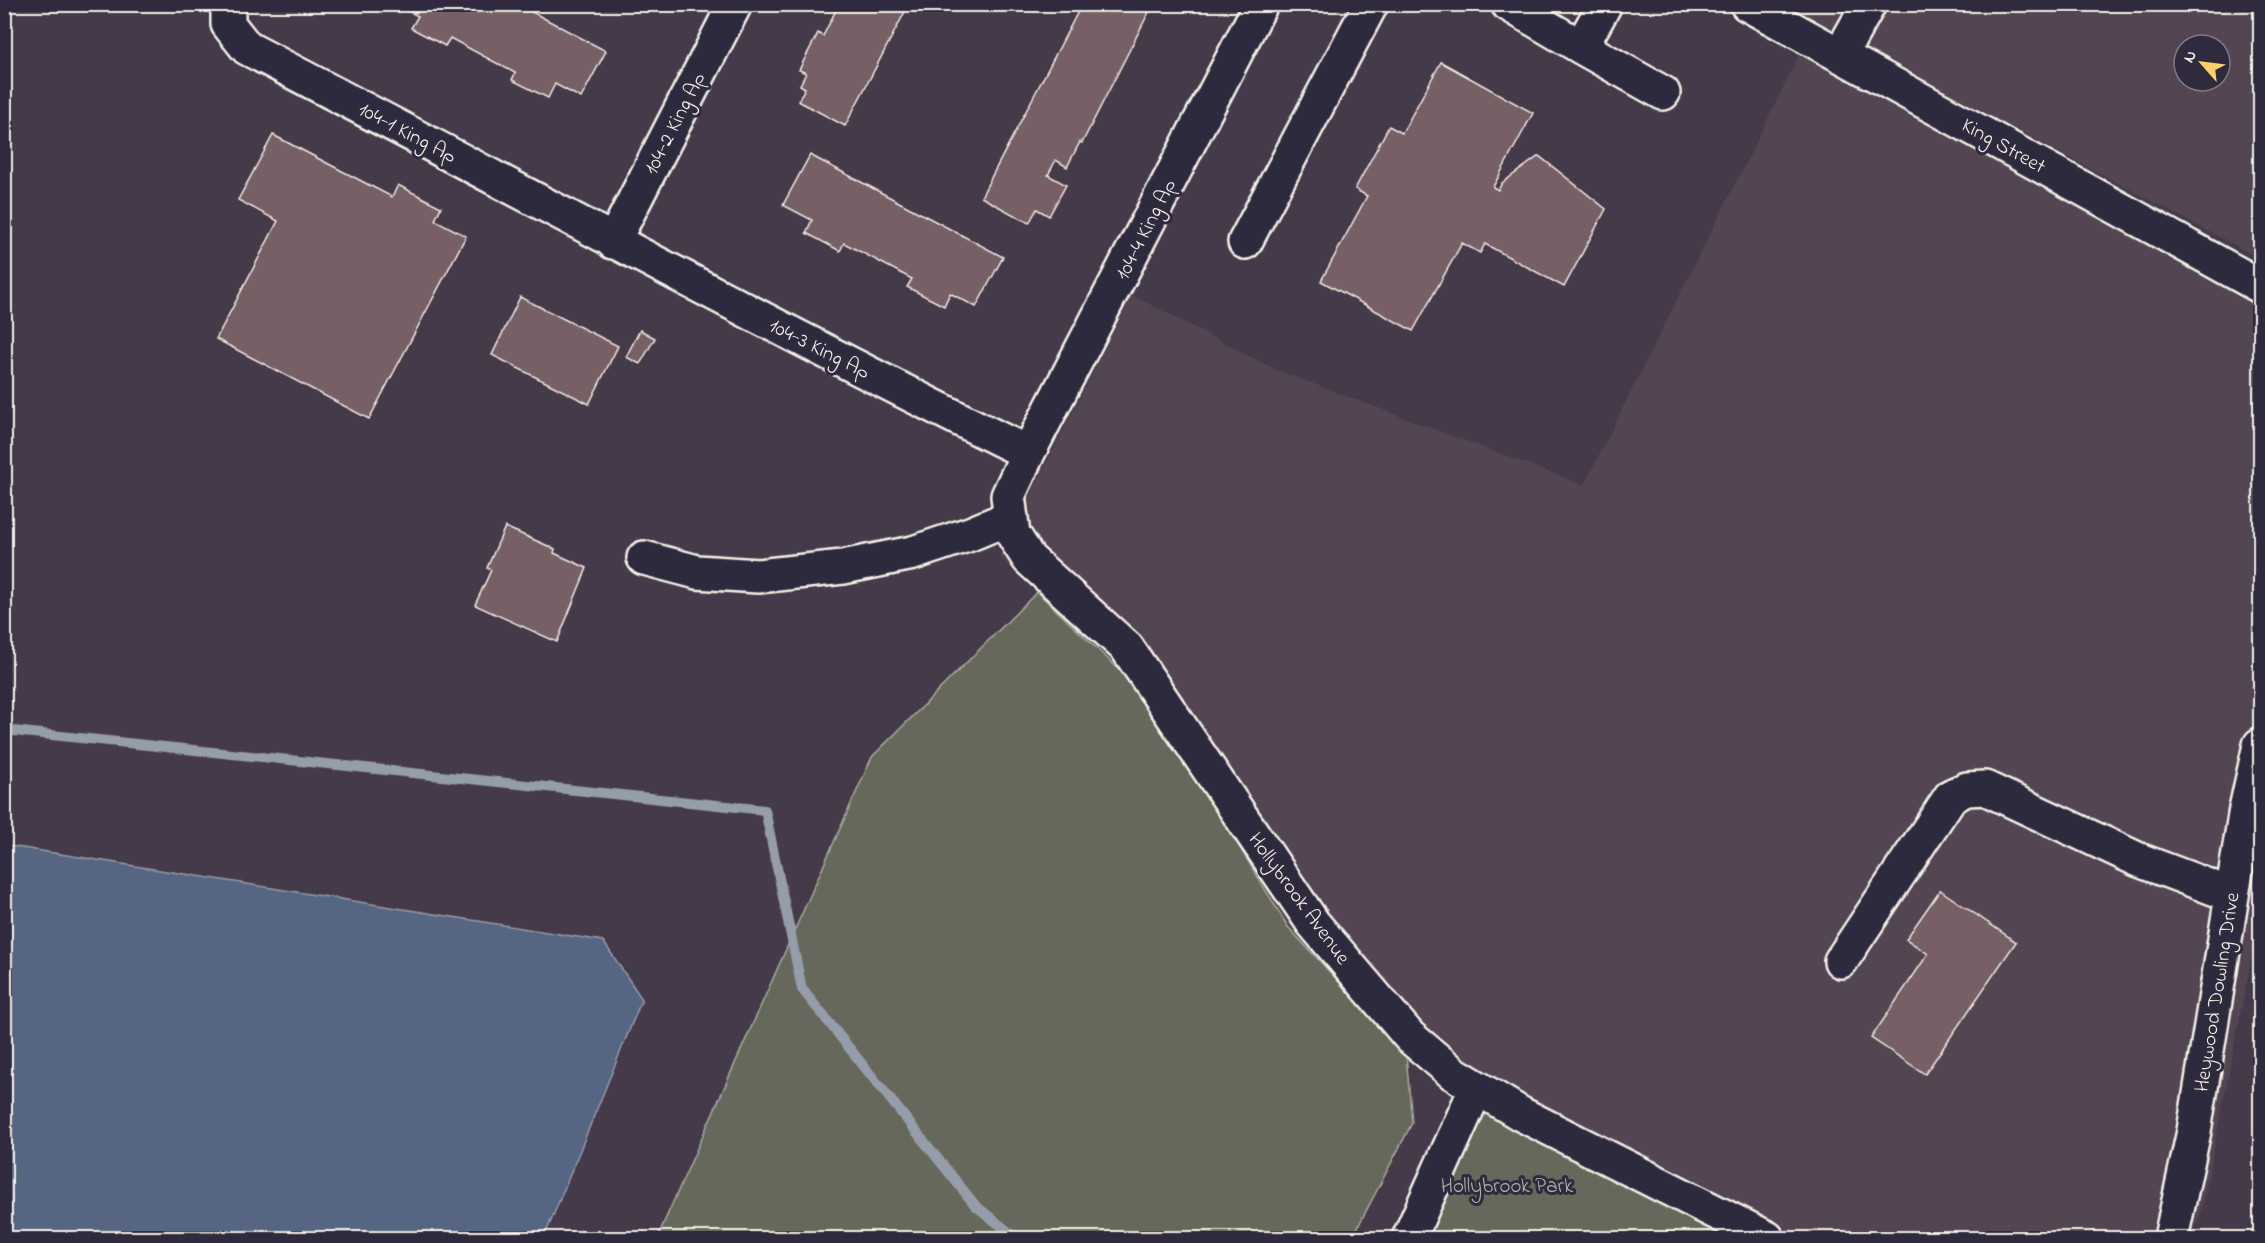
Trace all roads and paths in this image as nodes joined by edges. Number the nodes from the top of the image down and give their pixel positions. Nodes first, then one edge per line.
1 (228, 4) edge
2 (735, 4) edge
3 (1261, 4) edge
4 (1371, 4) edge
5 (1508, 4) edge
6 (1605, 4) edge
7 (1747, 4) edge
8 (1869, 4) edge
9 (1581, 47) junction
10 (1840, 55) junction
11 (1663, 93) dead end
12 (613, 242) junction
13 (1245, 242) dead end
14 (2260, 286) edge
15 (1028, 453) junction
16 (1011, 517) junction
17 (644, 558) dead end
18 (2260, 745) edge
19 (2232, 895) junction
20 (1841, 961) dead end
21 (1476, 1089) junction
22 (1409, 1239) edge
23 (1767, 1239) edge
24 (2171, 1239) edge

1 - 12 street, 104-1 King Ap
2 - 12 street, 104-2 King Ap
3 - 15 street, 104-4 King Ap
4 - 13 street
5 - 9 street
6 - 9 street
7 - 10 street, King Street
8 - 10 street
9 - 11 street
10 - 14 street, King Street
12 - 15 street, 104-3 King Ap
15 - 16 street, Hollybrook Avenue
16 - 17 street
16 - 21 street, Hollybrook Avenue
18 - 19 street, Heywood Dowling Drive
19 - 20 street
19 - 24 street, Heywood Dowling Drive
21 - 22 street
21 - 23 street, Hollybrook Avenue

